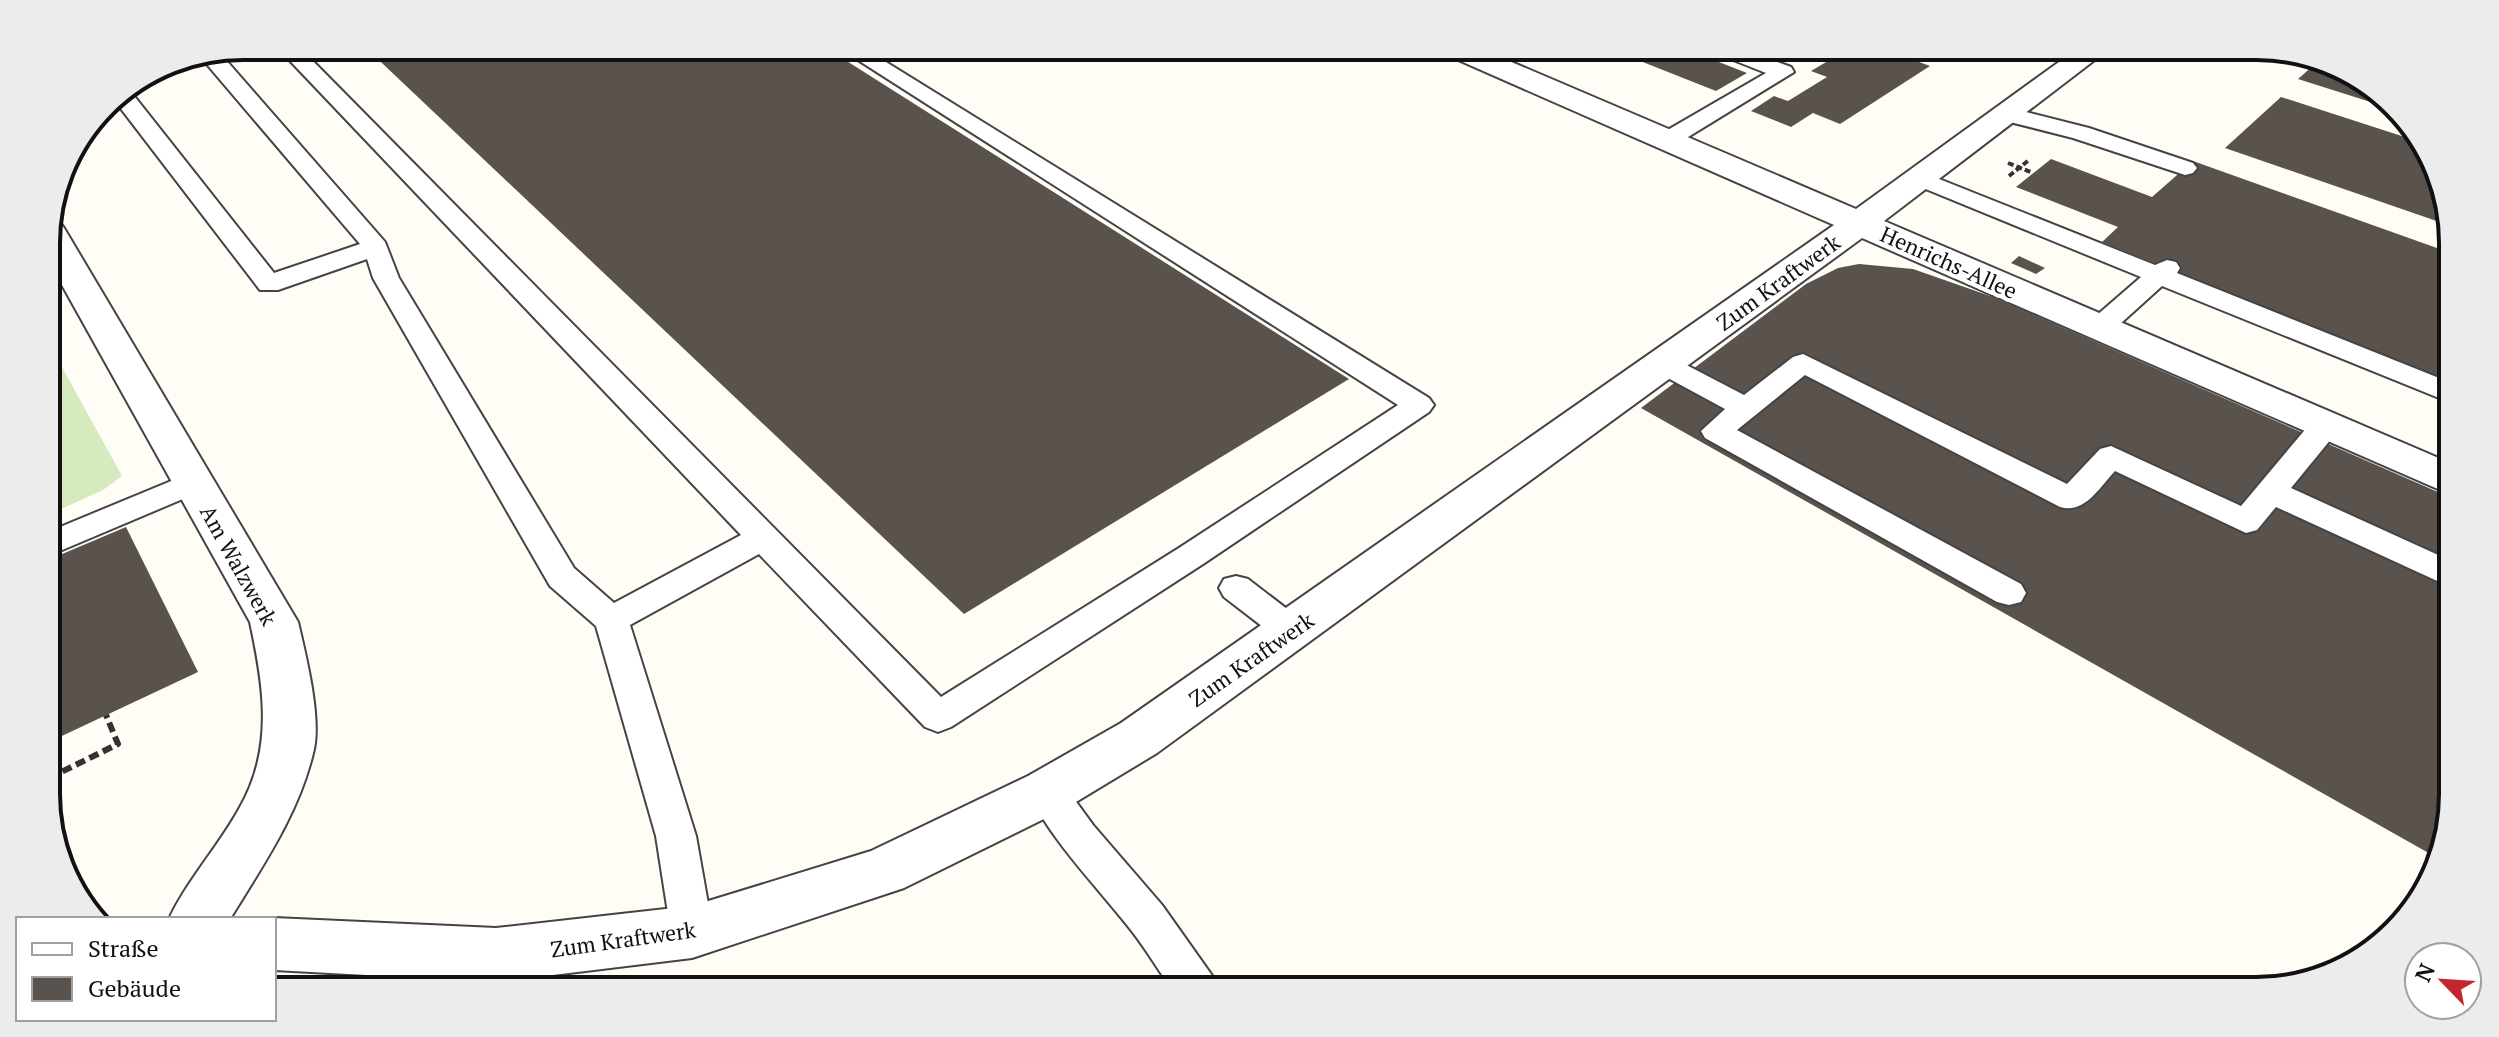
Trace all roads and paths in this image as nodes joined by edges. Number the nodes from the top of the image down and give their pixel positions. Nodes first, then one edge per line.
1 (300, 60) edge
2 (868, 60) edge
3 (1482, 60) edge
4 (1752, 60) edge
5 (2080, 60) edge
6 (216, 63) edge
7 (128, 102) edge
8 (2006, 114) junction
9 (2055, 139) junction
10 (1667, 140) junction
11 (1919, 178) junction
12 (1976, 201) junction
13 (1861, 222) junction
14 (376, 247) junction
15 (60, 256) edge
16 (2163, 271) junction
17 (2099, 328) junction
18 (1663, 364) junction
19 (2439, 389) edge
20 (1746, 408) junction
21 (2325, 426) junction
22 (2439, 475) edge
23 (193, 483) junction
24 (2271, 492) junction
25 (764, 537) junction
26 (60, 540) edge
27 (2439, 570) edge
28 (1236, 588) dead end
29 (2009, 593) dead end
30 (611, 620) junction
31 (1292, 631) junction
32 (106, 715) dead end
33 (60, 773) edge
34 (1047, 792) junction
35 (199, 917) edge
36 (692, 932) junction
37 (276, 944) edge
38 (1188, 977) edge

1 - 25 lane
2 - 25 lane
3 - 10 street, Henrichs-Allee
4 - 10 lane
5 - 8 street, Zum Kraftwerk
6 - 14 lane
7 - 14 lane
8 - 9 lane
8 - 9 lane
8 - 11 street, Zum Kraftwerk
9 - 12 path
10 - 13 street, Henrichs-Allee
11 - 12 lane
11 - 13 street, Zum Kraftwerk
12 - 16 lane
13 - 17 street, Henrichs-Allee
13 - 18 street, Zum Kraftwerk
14 - 30 lane
15 - 23 street, Am Walzwerk
16 - 17 lane
16 - 19 lane
17 - 21 street, Henrichs-Allee
18 - 20 lane
18 - 31 street, Zum Kraftwerk
20 - 24 lane
20 - 29 lane
21 - 22 street, Henrichs-Allee
21 - 24 lane
23 - 26 lane
23 - 35 street, Am Walzwerk
24 - 27 lane
25 - 30 lane
28 - 31 lane
30 - 36 lane
31 - 34 street, Zum Kraftwerk
32 - 33 path
34 - 36 street, Zum Kraftwerk
34 - 38 lane
36 - 37 street, Zum Kraftwerk

